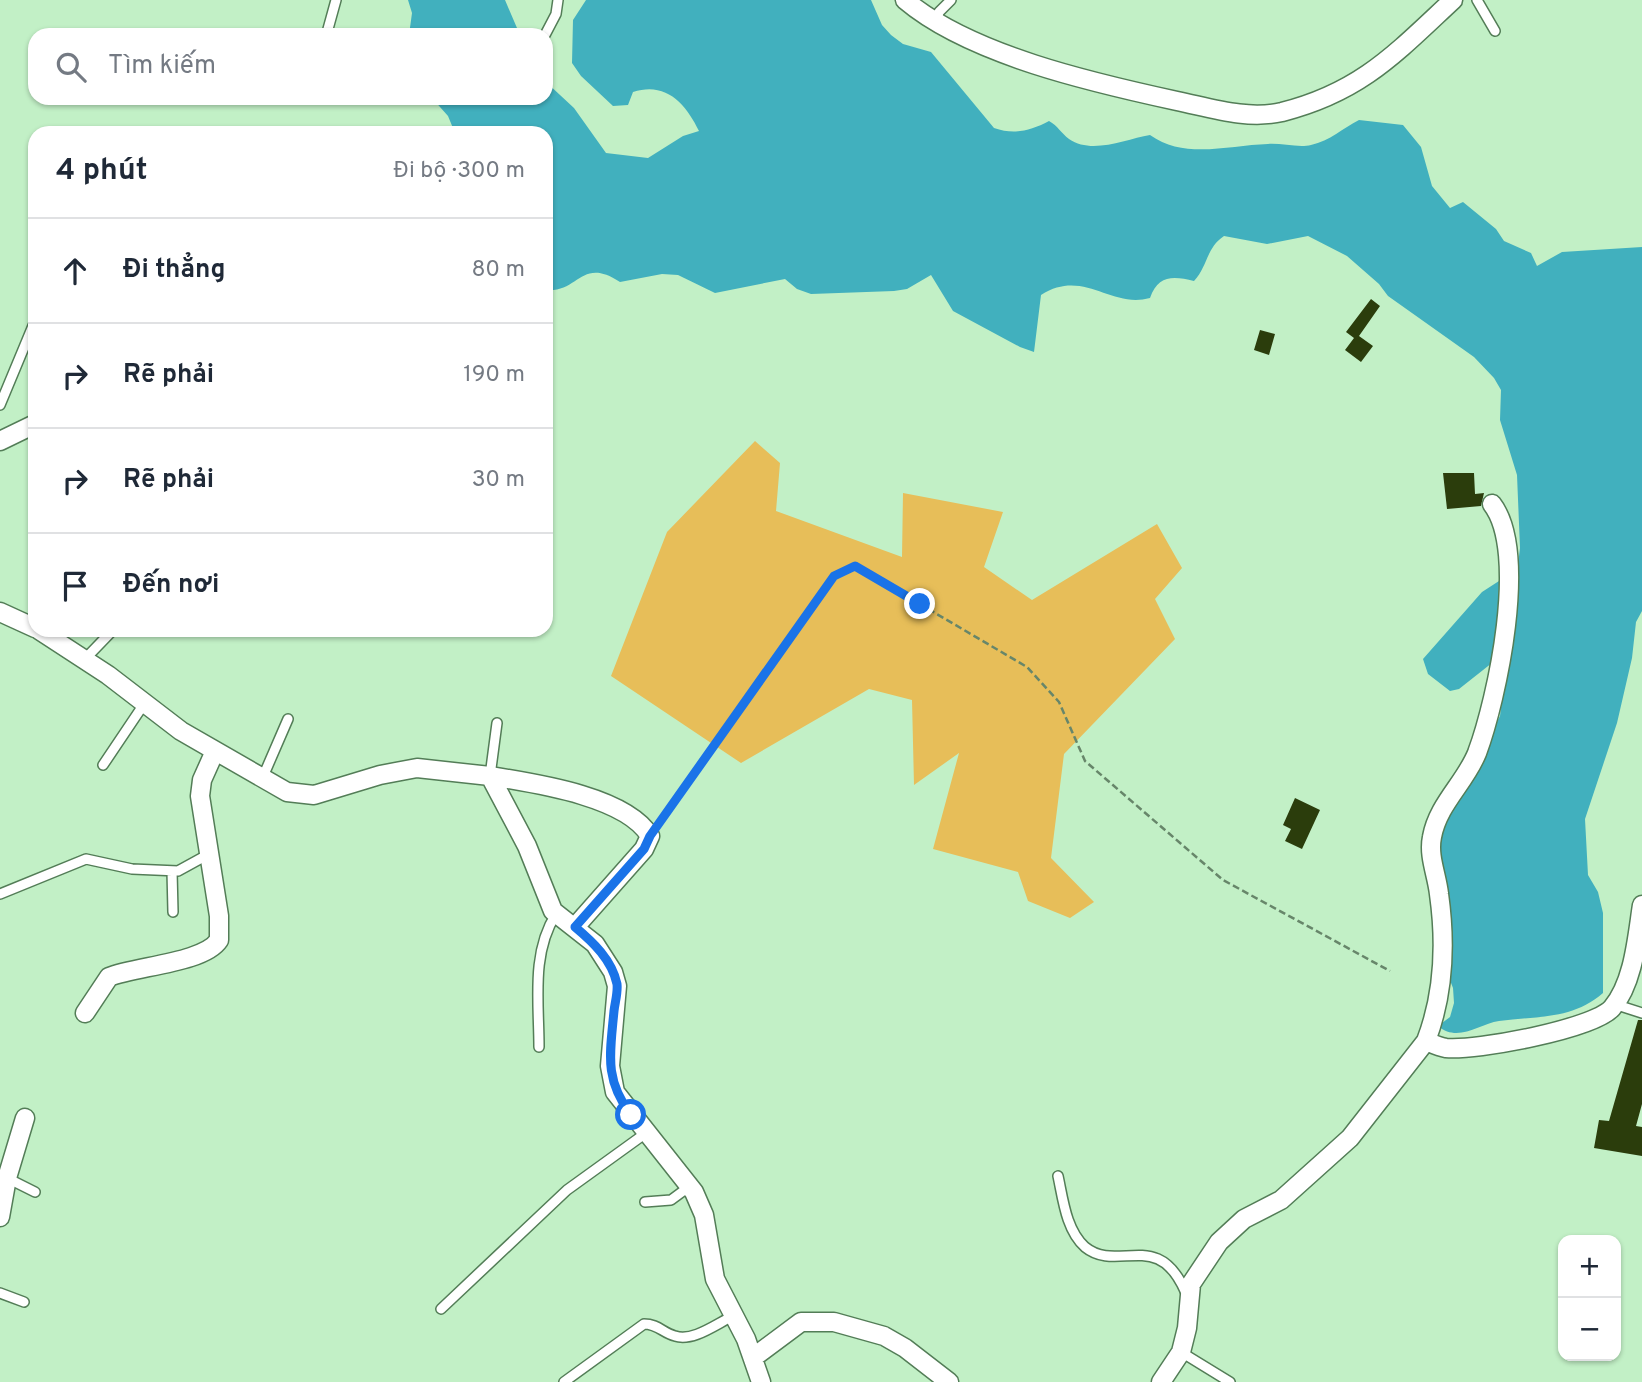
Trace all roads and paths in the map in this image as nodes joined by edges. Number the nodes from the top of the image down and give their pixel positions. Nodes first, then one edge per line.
1 (336, 0) edge
2 (558, 0) edge
3 (905, 0) edge
4 (951, 0) edge
5 (1452, 0) edge
6 (1476, 0) edge
7 (936, 23) junction
8 (328, 28) edge
9 (549, 28) edge
10 (1495, 31) dead end
11 (28, 338) edge
12 (0, 405) edge
13 (28, 428) edge
14 (0, 442) edge
15 (1492, 504) dead end
16 (0, 612) edge
17 (28, 625) edge
18 (50, 637) edge
19 (106, 637) edge
20 (85, 659) junction
21 (144, 704) junction
22 (288, 719) dead end
23 (497, 723) dead end
24 (215, 751) junction
25 (103, 765) dead end
26 (490, 776) junction
27 (262, 780) junction
28 (650, 836) junction
29 (209, 854) junction
30 (172, 871) junction
31 (0, 894) edge
32 (1642, 905) edge
33 (173, 912) dead end
34 (556, 914) junction
35 (575, 927) junction
36 (1390, 971) dead end
37 (1614, 1004) junction
38 (85, 1013) dead end
39 (1642, 1013) edge
40 (1426, 1041) junction
41 (539, 1046) dead end
42 (25, 1118) dead end
43 (646, 1133) junction
44 (1058, 1175) dead end
45 (7, 1178) junction
46 (690, 1186) junction
47 (35, 1192) dead end
48 (645, 1202) dead end
49 (0, 1217) edge
50 (0, 1293) edge
51 (1188, 1297) junction
52 (24, 1302) dead end
53 (441, 1309) dead end
54 (733, 1316) junction
55 (1181, 1352) junction
56 (754, 1357) junction
57 (564, 1382) edge
58 (761, 1382) edge
59 (949, 1382) edge
60 (1161, 1382) edge
61 (1230, 1382) edge

1 - 8 lane
2 - 9 lane
3 - 7 street
4 - 7 lane
5 - 7 street
6 - 10 lane
11 - 12 lane
13 - 14 street
15 - 40 street
16 - 17 street
18 - 20 street
19 - 20 lane
20 - 21 street
21 - 24 street
21 - 25 lane
22 - 27 lane
23 - 26 lane
24 - 27 street
24 - 29 street
26 - 27 street
26 - 28 street
26 - 34 street
28 - 35 street
28 - 36 path
29 - 30 lane
29 - 38 street
30 - 31 lane
30 - 33 lane
32 - 37 street
34 - 35 street
34 - 41 lane
35 - 43 street
37 - 39 lane
37 - 40 street
40 - 51 street
42 - 45 street
43 - 46 street
43 - 53 lane
44 - 51 lane
45 - 47 lane
45 - 49 street
46 - 48 lane
46 - 54 street
50 - 52 lane
51 - 55 street
54 - 56 street
54 - 57 lane
55 - 60 street
55 - 61 lane
56 - 58 street
56 - 59 street

